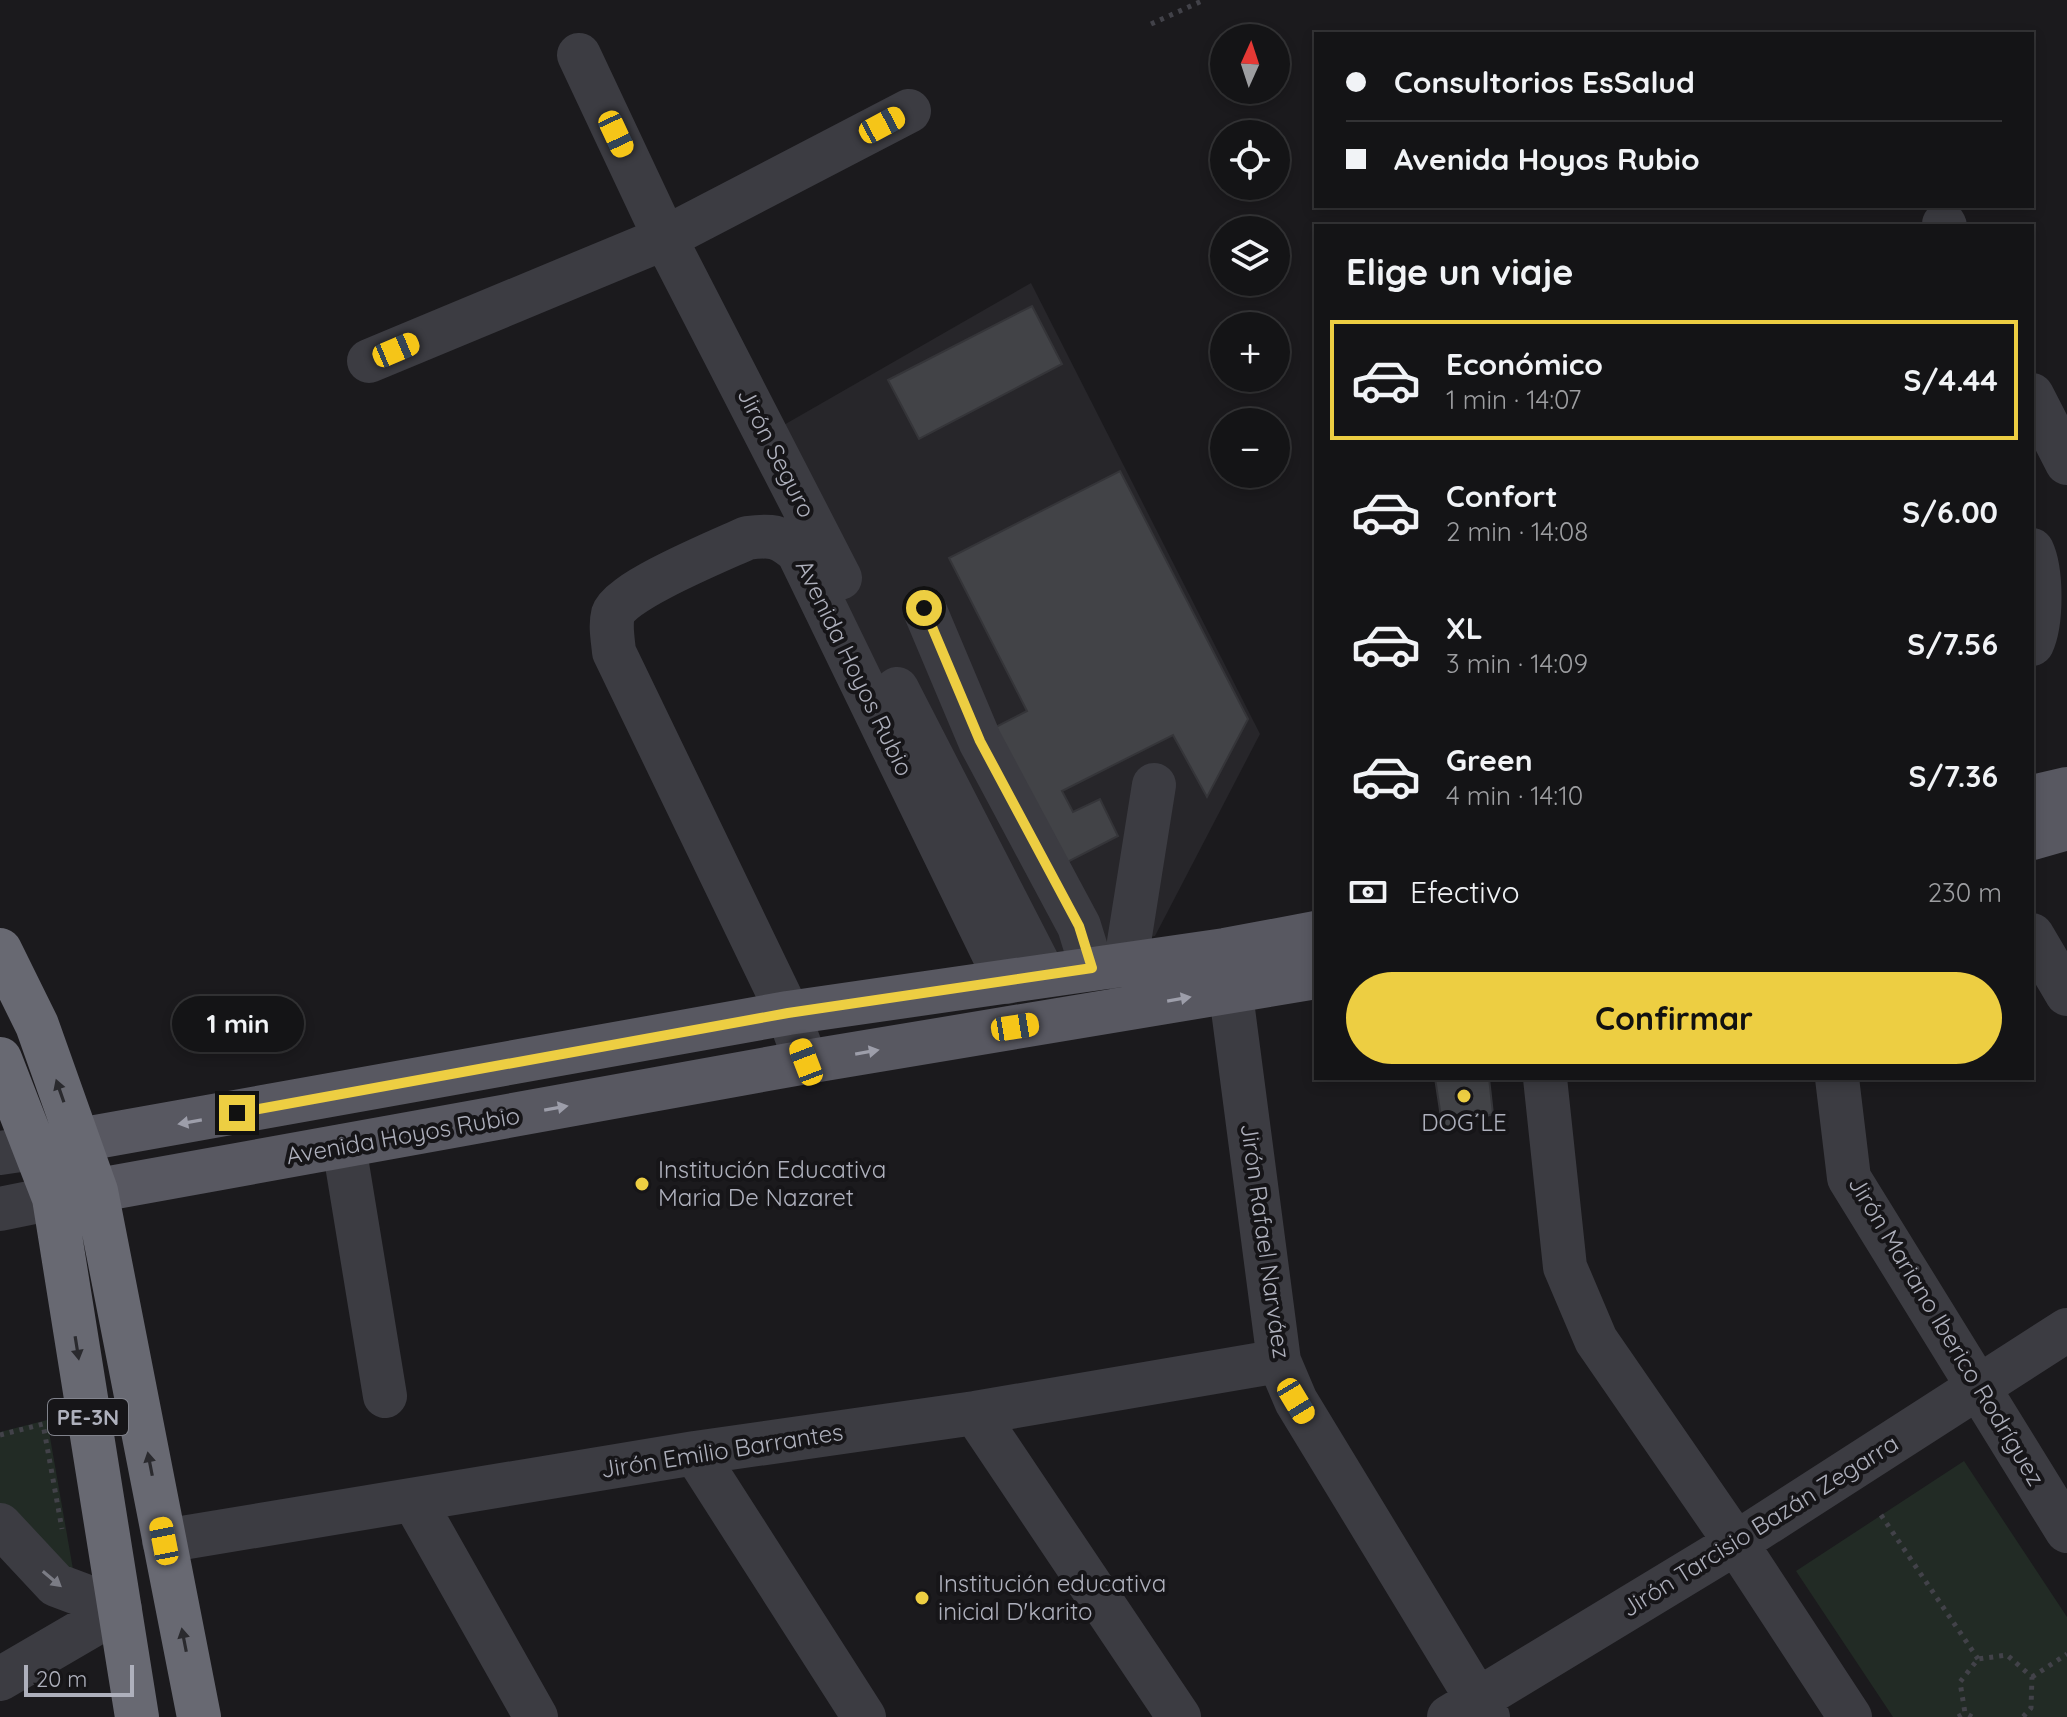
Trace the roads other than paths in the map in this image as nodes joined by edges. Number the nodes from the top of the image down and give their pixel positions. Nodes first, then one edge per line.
1 (579, 55) dead end
2 (909, 111) dead end
3 (665, 238) junction
4 (369, 361) dead end
5 (2034, 399) edge
6 (2067, 463) edge
7 (2034, 554) edge
8 (924, 608) dead end
9 (2034, 634) edge
10 (1154, 785) dead end
11 (2067, 789) edge
12 (2034, 797) edge
13 (2067, 828) edge
14 (2034, 837) edge
15 (1314, 934) edge
16 (2034, 938) edge
17 (0, 950) edge
18 (1110, 966) junction
19 (1228, 970) junction
20 (1314, 977) edge
21 (1026, 978) junction
22 (2067, 994) edge
23 (1135, 1007) junction
24 (788, 1013) junction
25 (0, 1059) edge
26 (806, 1062) junction
27 (1545, 1080) edge
28 (1837, 1080) edge
29 (78, 1142) junction
30 (344, 1146) junction
31 (17, 1151) edge
32 (75, 1195) junction
33 (0, 1209) edge
34 (2067, 1330) edge
35 (1279, 1361) junction
36 (1980, 1388) junction
37 (385, 1396) dead end
38 (975, 1413) junction
39 (695, 1453) junction
40 (414, 1501) junction
41 (0, 1525) edge
42 (2067, 1531) edge
43 (164, 1541) junction
44 (1736, 1543) junction
45 (120, 1609) junction
46 (0, 1679) edge
47 (1471, 1712) edge
48 (137, 1717) edge
49 (199, 1717) edge
50 (536, 1717) edge
51 (864, 1717) edge
52 (1179, 1717) edge
53 (1850, 1717) edge

1 - 3 street, Jirón Seguro
2 - 3 street
3 - 4 street
3 - 21 street, Jirón Seguro
5 - 6 street
7 - 9 street
8 - 18 street
10 - 18 street
11 - 12 main road
13 - 14 main road
15 - 19 main road, Avenida Hoyos Rubio
16 - 22 street
29 -> 17 highway, PE-3N
18 - 19 main road, Avenida Hoyos Rubio
18 - 21 main road, Avenida Hoyos Rubio
18 - 23 street
19 - 20 main road, Avenida Hoyos Rubio
23 -> 19 main road, Avenida Hoyos Rubio
19 - 35 street, Jirón Rafael Narváez
21 - 24 main road, Avenida Hoyos Rubio
21 - 24 street, Avenida Hoyos Rubio
26 -> 23 main road, Avenida Hoyos Rubio
24 - 26 street, Avenida Hoyos Rubio
24 -> 29 main road, Avenida Hoyos Rubio
25 - 31 highway, PE-3N
30 -> 26 main road, Avenida Hoyos Rubio
27 - 44 street
28 - 36 street, Jirón Mariano Iberico Rodríguez
29 - 31 main road, Avenida Hoyos Rubio
29 - 32 highway, PE-3N
30 - 32 main road, Avenida Hoyos Rubio
30 - 37 street
31 - 32 highway, PE-3N
32 - 33 street, Avenida Hoyos Rubio
43 -> 32 highway, PE-3N
32 -> 45 highway, PE-3N
34 - 36 street, Jirón Tarcisio Bazán Zegarra
35 - 38 street, Jirón Emilio Barrantes
35 - 47 street, Jirón Rafael Narváez
36 - 42 street, Jirón Mariano Iberico Rodríguez
36 - 44 street, Jirón Tarcisio Bazán Zegarra
38 - 39 street, Jirón Emilio Barrantes
38 - 52 street
39 - 40 street, Jirón Emilio Barrantes
39 - 51 street
40 - 43 street, Jirón Emilio Barrantes
40 - 50 street
41 -> 45 street
49 -> 43 highway, PE-3N
44 - 47 street, Jirón Tarcisio Bazán Zegarra
44 - 53 street
45 - 46 street
45 - 48 highway, PE-3N

